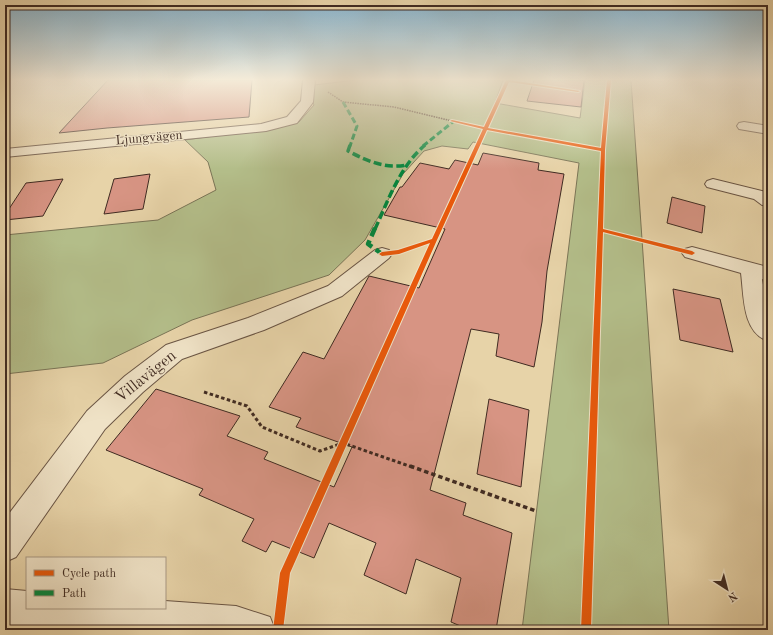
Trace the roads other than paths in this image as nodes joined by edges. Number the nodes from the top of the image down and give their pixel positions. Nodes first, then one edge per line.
1 (301, 110) edge
2 (744, 126) dead end
3 (768, 130) edge
4 (5, 153) edge
5 (713, 184) dead end
6 (768, 201) edge
7 (692, 253) dead end
8 (382, 254) dead end
9 (759, 272) edge
10 (768, 332) edge
11 (5, 546) edge
12 (5, 607) edge
13 (26, 609) edge
14 (32, 609) edge
15 (257, 630) edge

1 - 4 street, Ljungvägen
2 - 3 street
5 - 6 street
7 - 9 street
8 - 11 street, Villavägen
9 - 10 street
12 - 13 street
14 - 15 street

